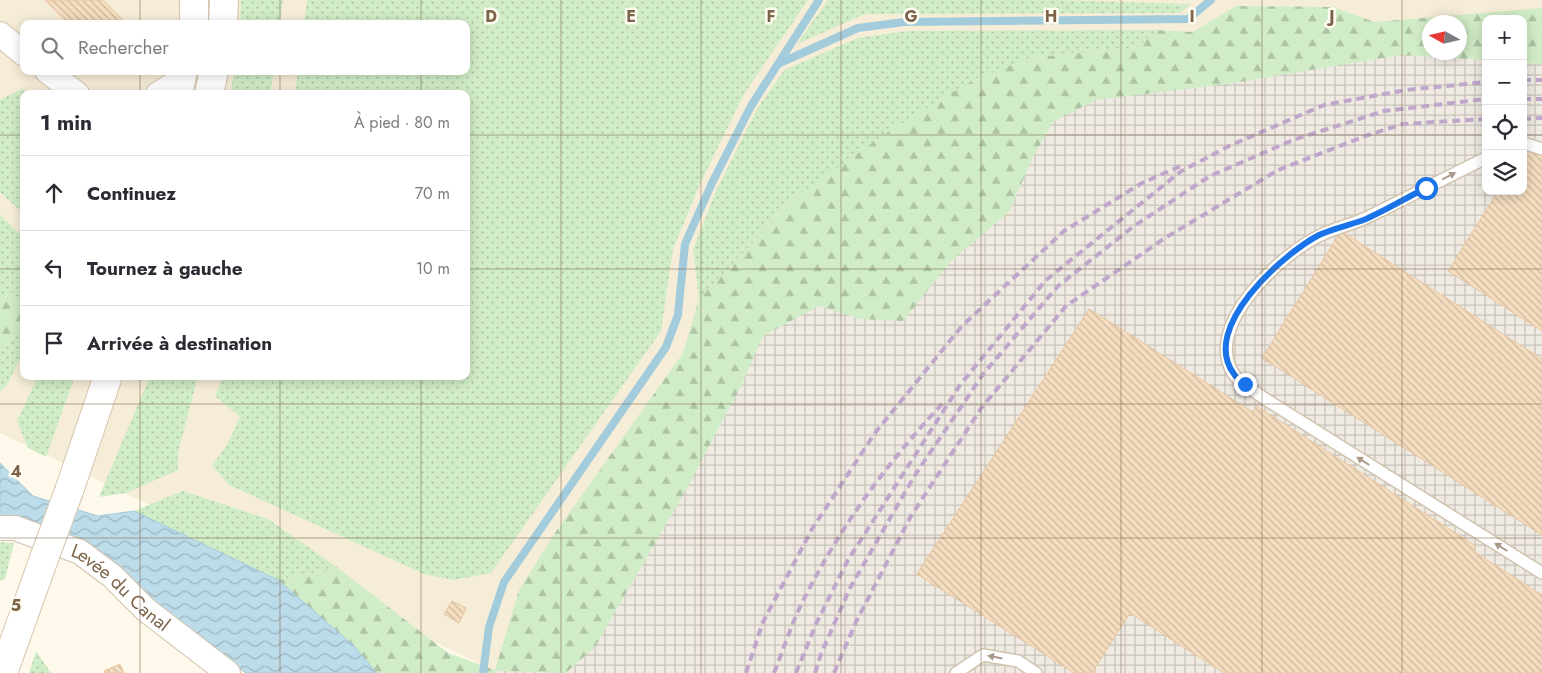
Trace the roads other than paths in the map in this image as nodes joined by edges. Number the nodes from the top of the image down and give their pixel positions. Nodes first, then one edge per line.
1 (194, 0) edge
2 (224, 0) edge
3 (194, 20) edge
4 (223, 20) edge
5 (52, 75) edge
6 (213, 75) edge
7 (181, 82) edge
8 (73, 90) edge
9 (166, 90) edge
10 (210, 90) edge
11 (1527, 144) edge
12 (1542, 149) edge
13 (1482, 160) edge
14 (109, 380) edge
15 (0, 528) edge
16 (1542, 573) edge
17 (3, 673) edge
18 (228, 673) edge
19 (956, 673) edge
20 (1036, 673) edge

1 - 3 main road
2 - 4 main road
5 - 8 street
6 - 10 main road
7 - 9 street
11 - 12 lane
16 -> 13 lane
14 - 17 main road, bridge
15 - 18 street, Levée du Canal
20 -> 19 lane

